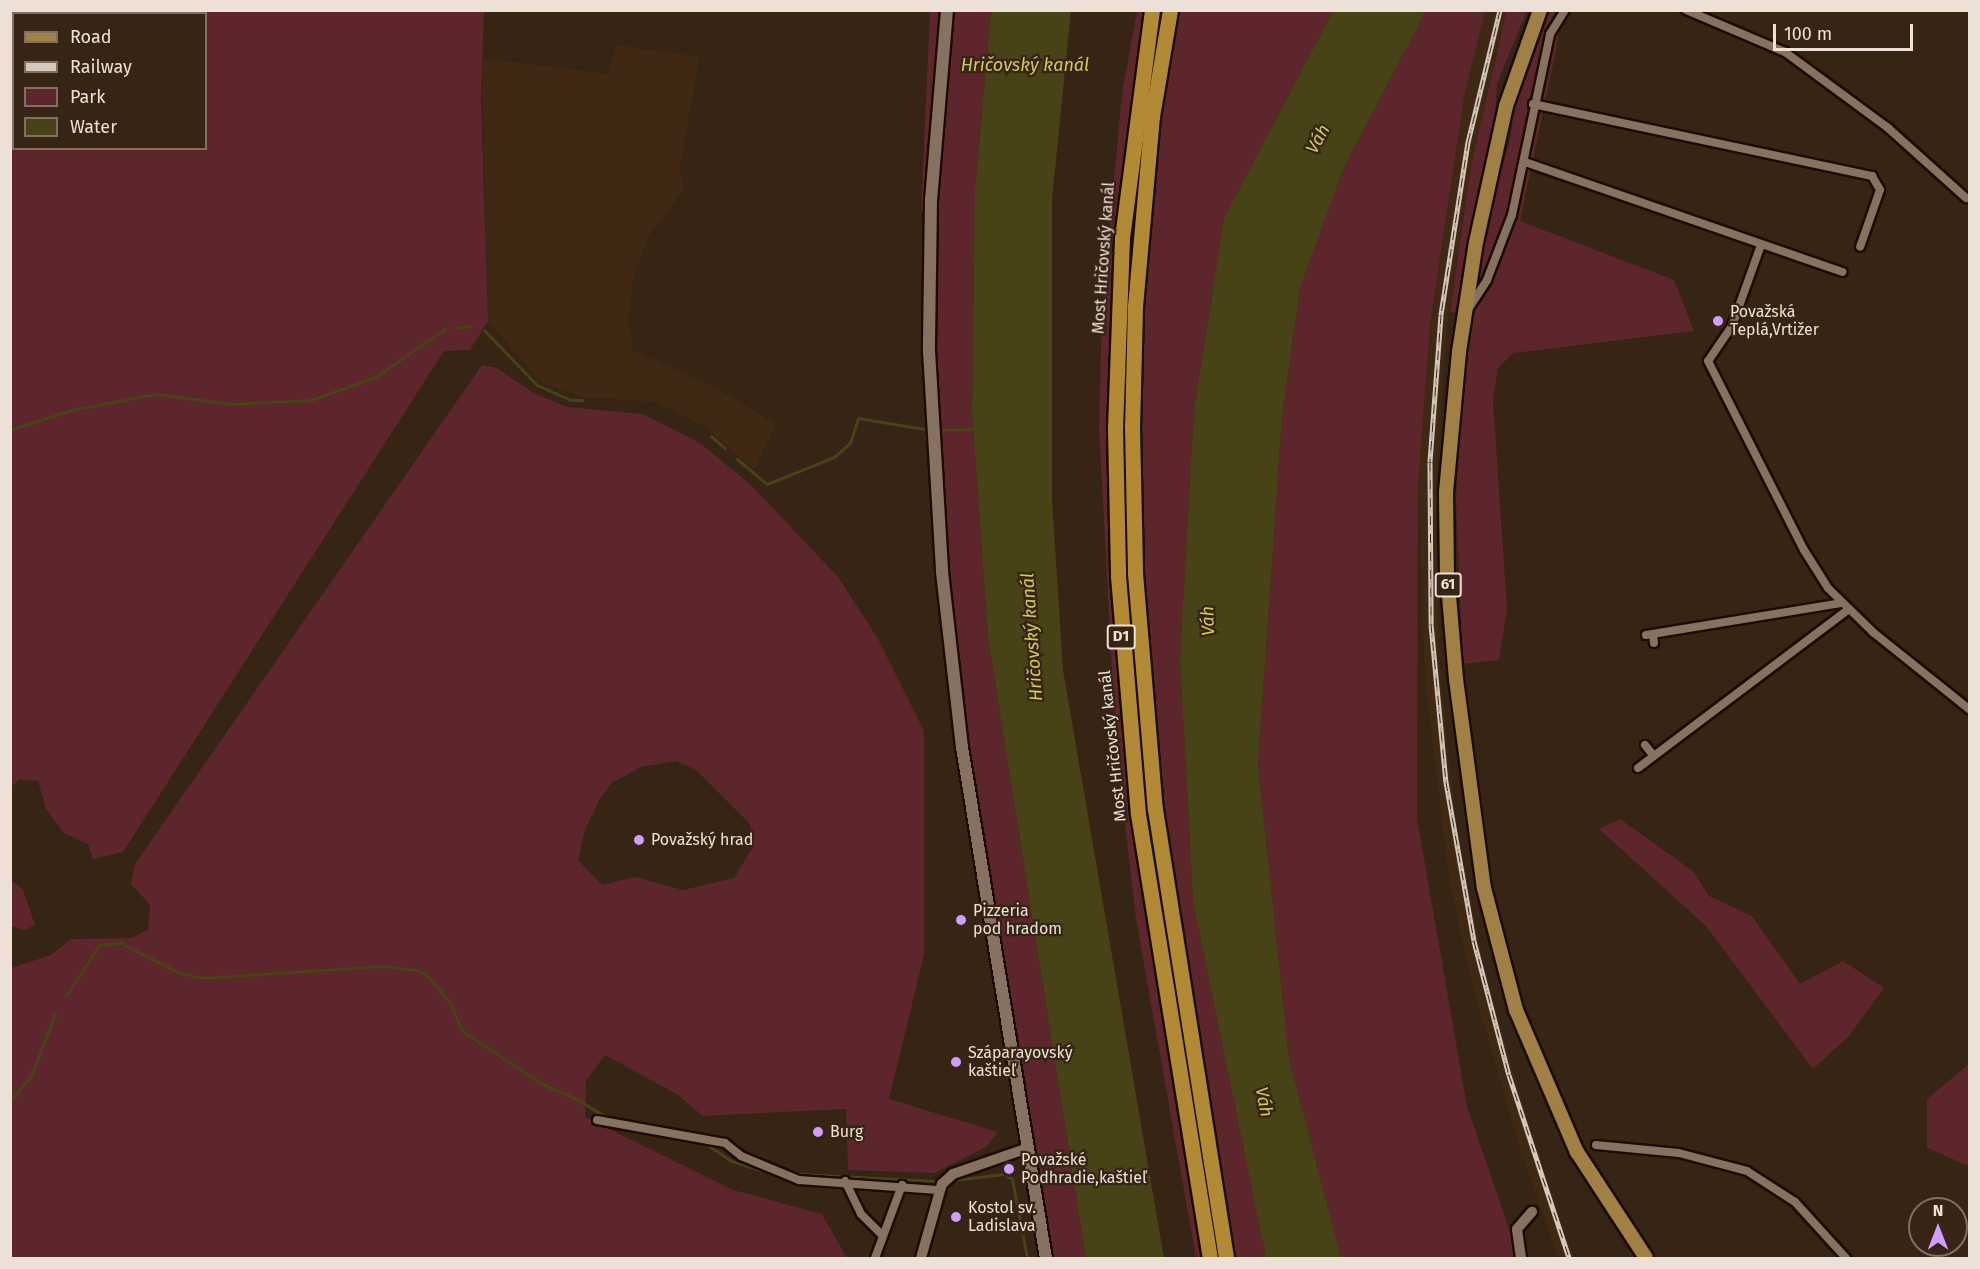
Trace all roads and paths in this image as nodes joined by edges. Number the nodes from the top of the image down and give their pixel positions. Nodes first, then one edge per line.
1 (947, 10) edge
2 (1152, 10) edge
3 (1170, 10) edge
4 (1540, 10) edge
5 (1565, 10) edge
6 (1686, 10) edge
7 (1533, 104) junction
8 (1526, 162) junction
9 (1966, 198) dead end
10 (1761, 245) junction
11 (1860, 247) dead end
12 (1842, 272) dead end
13 (1464, 313) junction
14 (1845, 607) junction
15 (1651, 637) dead end
16 (1970, 710) edge
17 (1645, 745) dead end
18 (1654, 756) junction
19 (1638, 768) dead end
20 (597, 1120) dead end
21 (1596, 1145) dead end
22 (1028, 1148) junction
23 (846, 1184) junction
24 (902, 1185) junction
25 (939, 1190) junction
26 (1532, 1212) dead end
27 (883, 1236) junction
28 (875, 1258) edge
29 (921, 1258) edge
30 (1046, 1258) edge
31 (1210, 1258) edge
32 (1226, 1258) edge
33 (1521, 1258) edge
34 (1646, 1258) edge
35 (1846, 1258) edge

1 - 22 main road
2 - 31 highway, Most Hričovský kanál / D1
3 - 32 highway, Most Hričovský kanál / D1
4 - 13 main road, 61
5 - 7 street
6 - 9 street
7 - 8 street
7 - 11 street
8 - 10 street
8 - 13 street
10 - 12 street
10 - 14 street
13 - 34 main road, 61
14 - 15 street
14 - 16 street
14 - 18 street
17 - 18 street
18 - 19 street
20 - 23 street
21 - 35 street
22 - 25 street
22 - 30 main road
23 - 24 street
23 - 27 street
24 - 25 street
24 - 27 street
25 - 29 street
26 - 33 street
27 - 28 street

